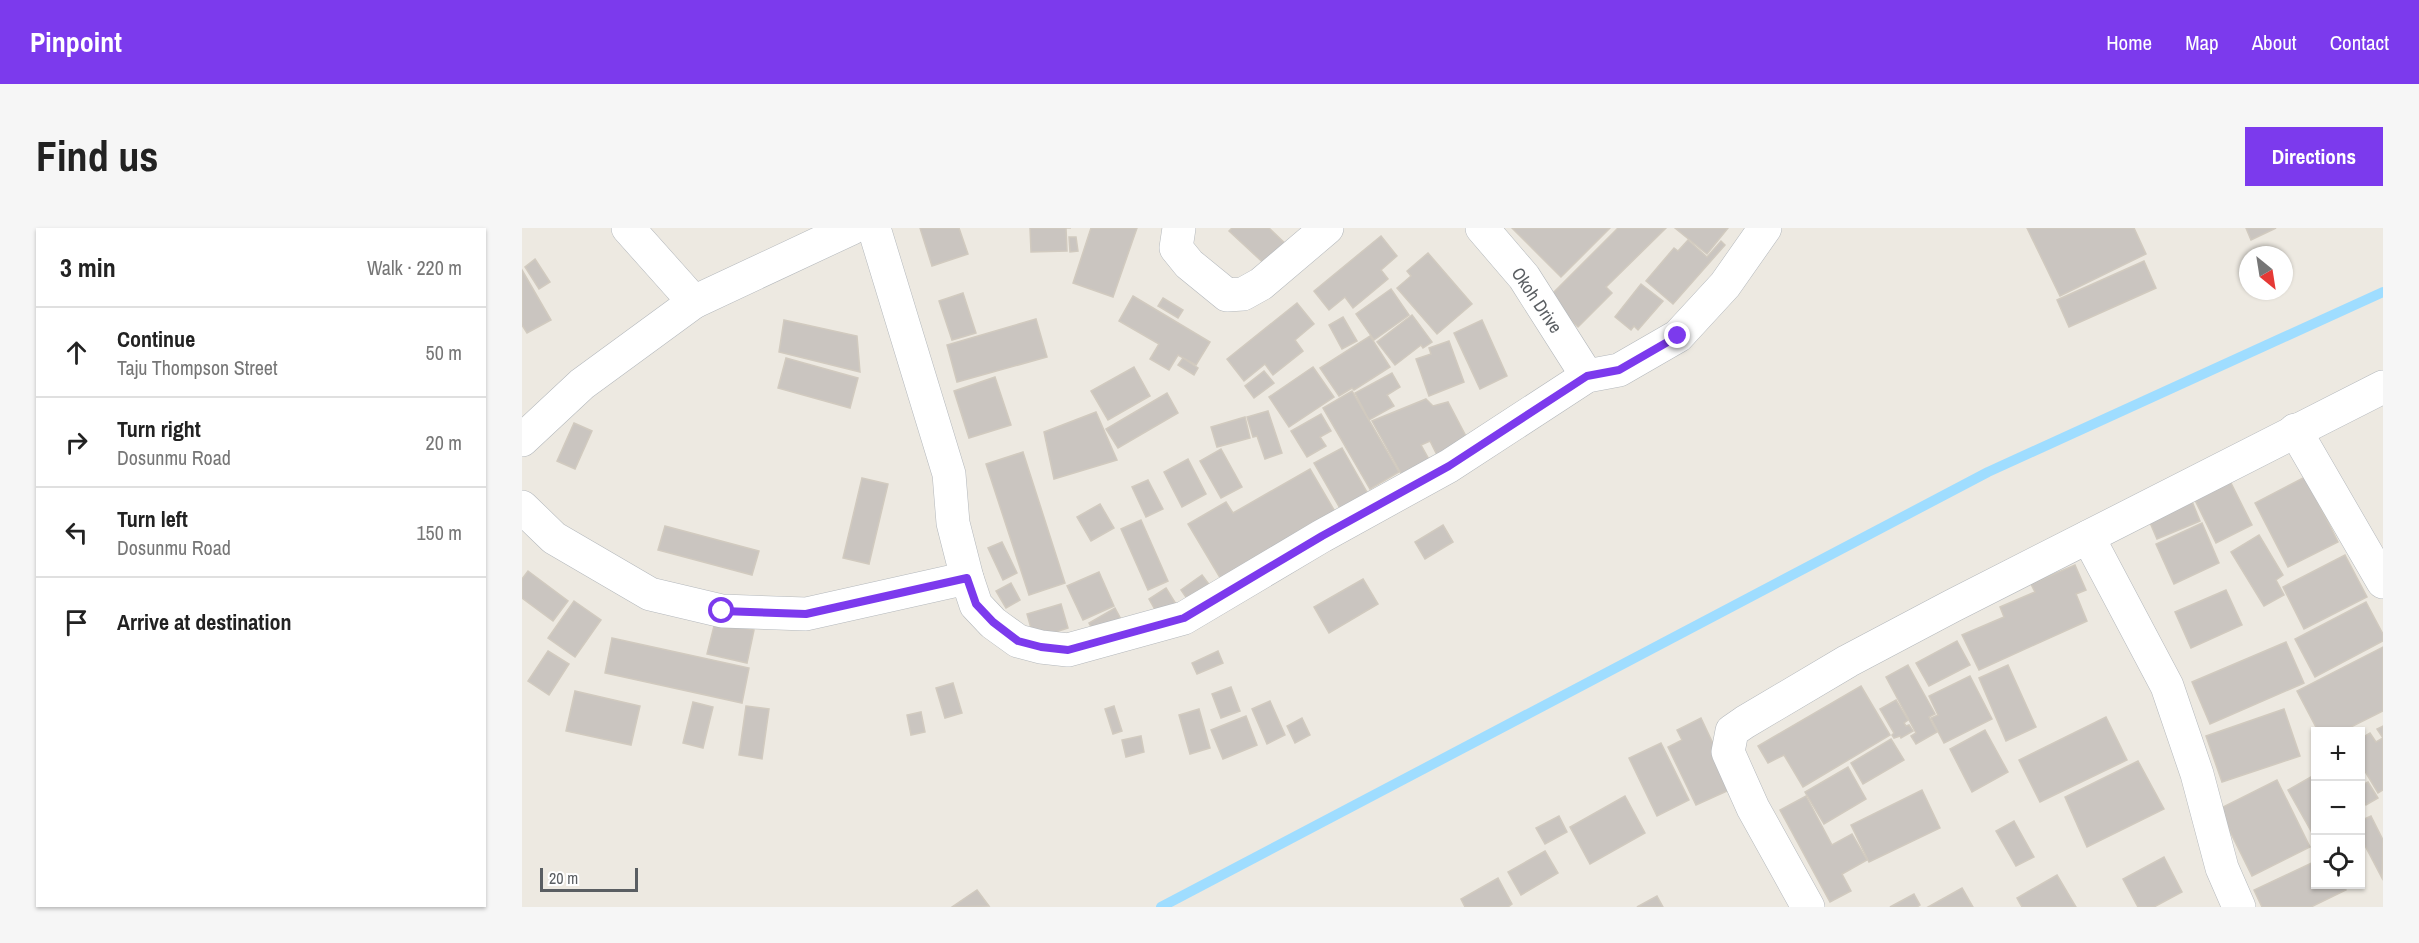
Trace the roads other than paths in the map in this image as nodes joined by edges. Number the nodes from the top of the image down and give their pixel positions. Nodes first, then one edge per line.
1 (628, 228) edge
2 (852, 228) edge
3 (874, 228) edge
4 (1179, 228) edge
5 (1327, 228) edge
6 (1482, 228) edge
7 (1765, 228) edge
8 (694, 302) junction
9 (1587, 376) junction
10 (2383, 387) edge
11 (2295, 430) junction
12 (522, 440) edge
13 (522, 507) edge
14 (2088, 537) junction
15 (967, 578) junction
16 (2383, 582) edge
17 (1808, 907) edge
18 (2239, 907) edge

1 - 8 street
2 - 8 street
3 - 15 street
4 - 5 street
6 - 9 street, Okoh Drive
7 - 9 street
8 - 12 street
9 - 15 street
10 - 11 street
11 - 14 street
11 - 16 street
13 - 15 street
14 - 17 street
14 - 18 street

